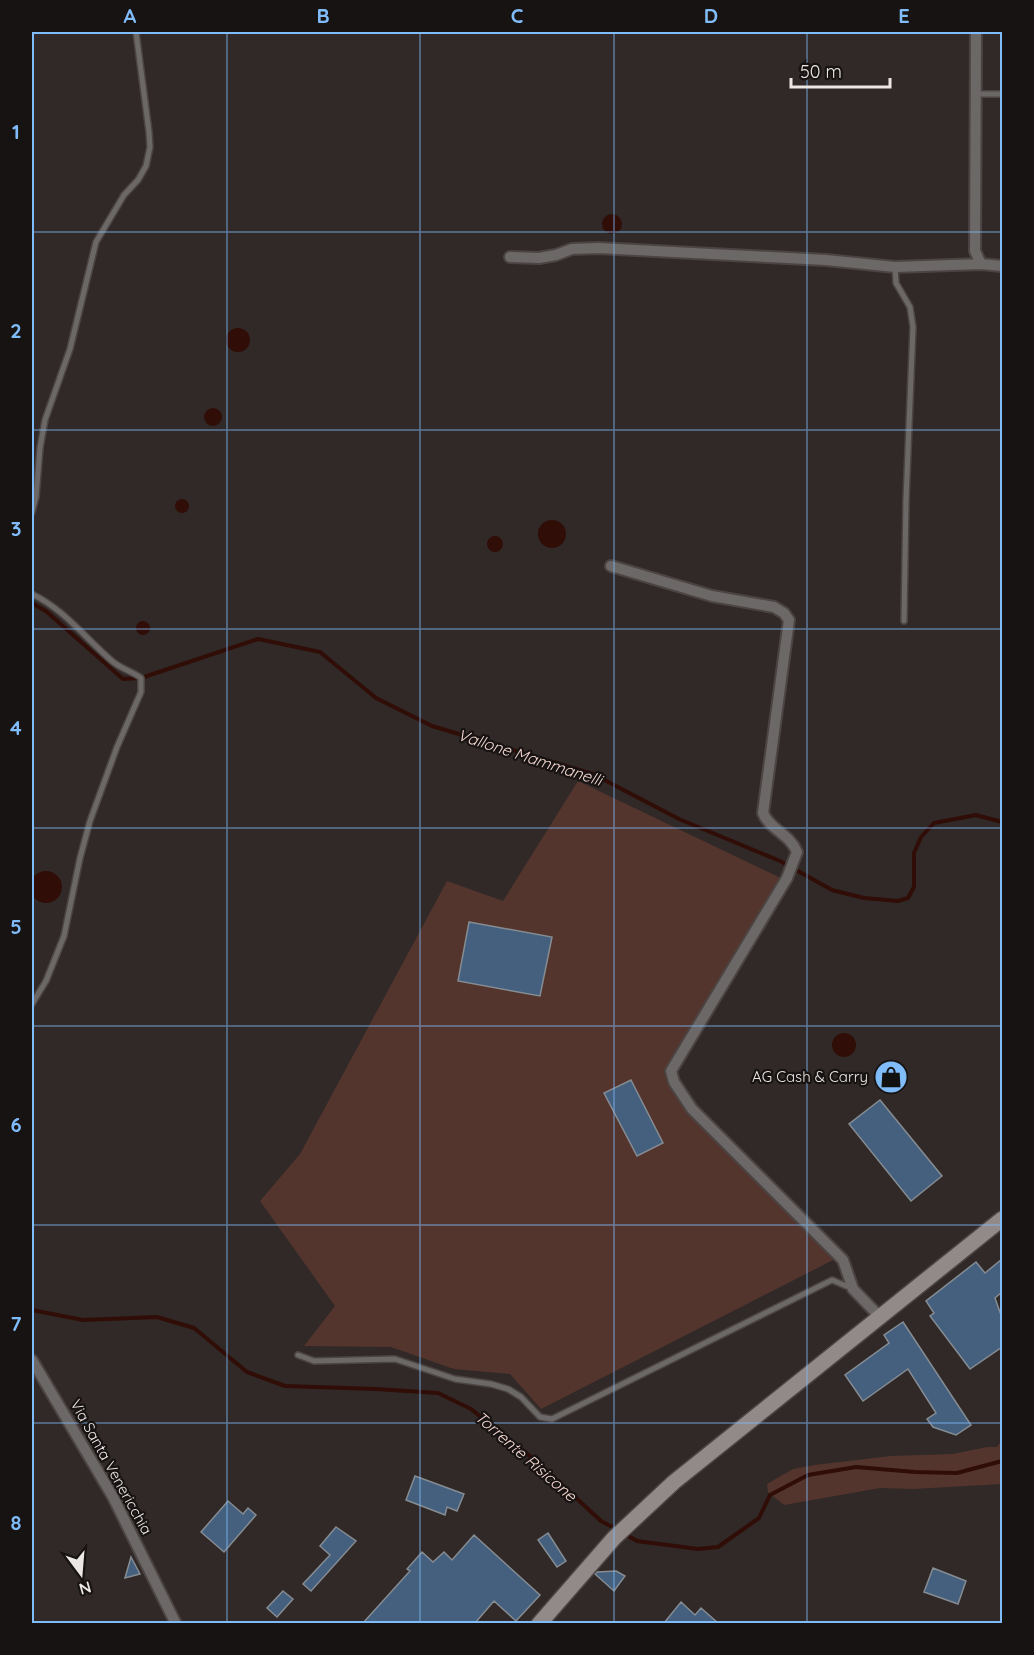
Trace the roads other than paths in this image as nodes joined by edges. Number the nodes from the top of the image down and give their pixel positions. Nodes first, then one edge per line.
1 (136, 32) edge
2 (976, 32) edge
3 (975, 94) junction
4 (1002, 94) edge
5 (510, 257) dead end
6 (981, 264) junction
7 (1002, 266) edge
8 (895, 267) junction
9 (32, 512) edge
10 (611, 566) dead end
11 (32, 594) edge
12 (904, 621) dead end
13 (32, 1004) edge
14 (1002, 1219) edge
15 (853, 1289) junction
16 (880, 1317) junction
17 (298, 1355) dead end
18 (32, 1360) edge
19 (176, 1623) edge
20 (539, 1623) edge

1 - 9 lane
2 - 3 street
3 - 4 lane
3 - 6 street
5 - 8 street
6 - 7 street
6 - 8 street
8 - 12 lane
10 - 15 street
11 - 13 lane
14 - 16 main road
15 - 16 street
15 - 17 lane
16 - 20 main road
18 - 19 street, Via Santa Venericchia

